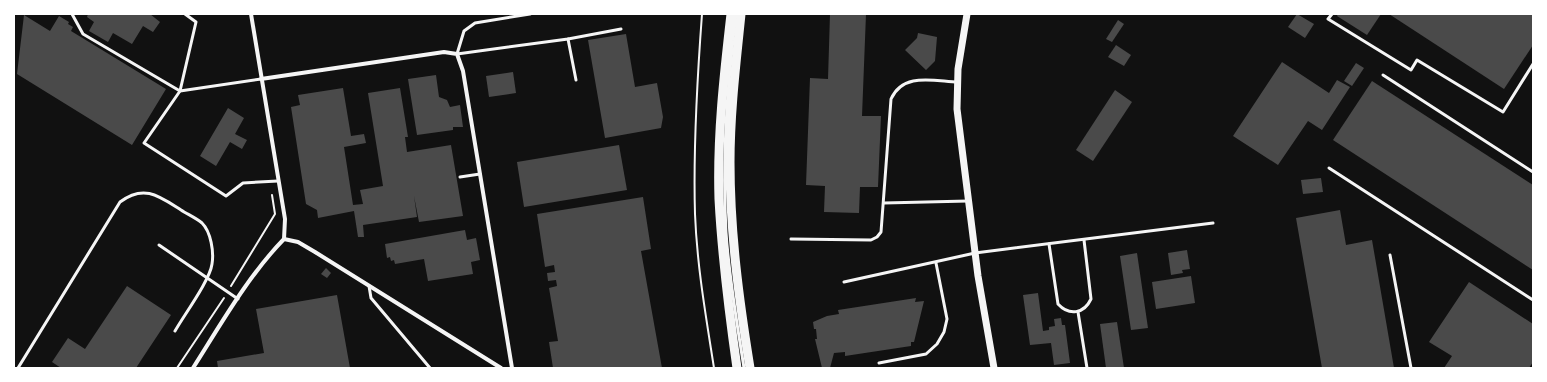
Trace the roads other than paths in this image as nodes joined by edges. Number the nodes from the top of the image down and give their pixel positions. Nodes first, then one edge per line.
1 (72, 14) edge
2 (185, 14) edge
3 (251, 14) edge
4 (530, 14) edge
5 (731, 14) edge
6 (736, 14) edge
7 (741, 14) edge
8 (967, 14) edge
9 (1332, 14) edge
10 (621, 29) dead end
11 (568, 38) junction
12 (457, 54) junction
13 (1533, 64) edge
14 (1383, 75) dead end
15 (261, 79) junction
16 (576, 80) dead end
17 (958, 82) junction
18 (180, 91) junction
19 (1329, 168) dead end
20 (1533, 172) edge
21 (480, 174) junction
22 (460, 177) dead end
23 (278, 181) junction
24 (968, 200) junction
25 (884, 202) junction
26 (1213, 223) dead end
27 (284, 238) junction
28 (791, 239) dead end
29 (1084, 240) junction
30 (1049, 244) junction
31 (159, 245) dead end
32 (975, 253) junction
33 (1390, 255) dead end
34 (936, 263) junction
35 (207, 278) junction
36 (844, 282) dead end
37 (369, 286) junction
38 (238, 299) junction
39 (1533, 300) edge
40 (1078, 312) junction
41 (175, 331) dead end
42 (879, 363) dead end
43 (18, 368) edge
44 (193, 368) edge
45 (430, 368) edge
46 (501, 368) edge
47 (512, 368) edge
48 (737, 368) edge
49 (744, 368) edge
50 (750, 368) edge
51 (994, 368) edge
52 (1087, 368) edge
53 (1411, 368) edge

1 - 18 lane
2 - 18 lane
3 - 15 street
4 - 12 lane
5 - 48 main road
6 - 49 lane
7 - 50 main road
8 - 17 street
9 - 13 lane
10 - 11 lane
11 - 12 lane
11 - 16 lane
12 - 15 street
12 - 21 street
14 - 20 lane
15 - 18 lane
15 - 23 street
17 - 24 street
17 - 25 lane
18 - 23 lane
19 - 39 lane
21 - 22 lane
21 - 47 street
23 - 27 street
24 - 25 lane
24 - 32 street
25 - 28 lane
26 - 29 lane
27 - 37 street
27 - 38 street
29 - 30 lane
29 - 40 lane
30 - 32 lane
30 - 40 lane
31 - 35 lane
32 - 34 lane
32 - 51 street
33 - 53 lane
34 - 36 lane
34 - 42 lane
35 - 38 lane
35 - 41 lane
35 - 43 lane
37 - 45 lane
37 - 46 street
38 - 44 street
40 - 52 lane

